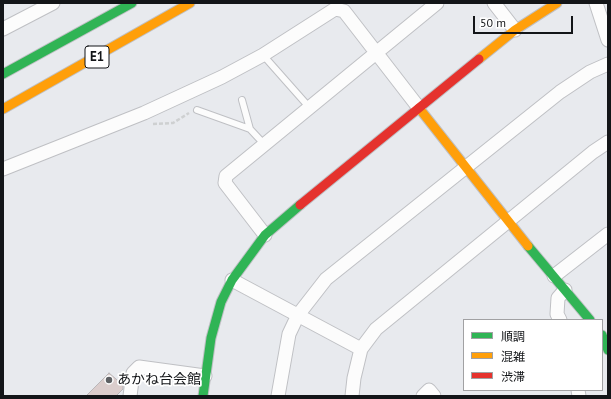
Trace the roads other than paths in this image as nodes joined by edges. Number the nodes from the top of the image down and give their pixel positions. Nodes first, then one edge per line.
1 (53, 3) edge
2 (132, 3) edge
3 (190, 3) edge
4 (437, 3) edge
5 (494, 3) edge
6 (557, 3) edge
7 (596, 3) edge
8 (3, 29) edge
9 (515, 30) junction
10 (608, 40) edge
11 (375, 52) junction
12 (263, 55) junction
13 (608, 64) edge
14 (3, 74) edge
15 (242, 100) dead end
16 (309, 107) junction
17 (419, 108) junction
18 (3, 109) edge
19 (197, 110) road end
20 (250, 129) junction
21 (608, 142) edge
22 (264, 144) junction
23 (465, 168) junction
24 (3, 169) edge
25 (508, 222) junction
26 (608, 234) edge
27 (265, 235) junction
28 (554, 276) junction
29 (232, 280) junction
30 (565, 290) junction
31 (298, 315) junction
32 (560, 319) edge
33 (589, 319) edge
34 (603, 338) edge
35 (361, 349) junction
36 (608, 350) edge
37 (205, 376) junction
38 (130, 396) edge
39 (203, 396) edge
40 (278, 396) edge
41 (352, 396) edge
42 (423, 396) edge
43 (434, 396) edge

1 - 8 street
2 - 14 main road, E1
3 - 18 main road, E1
4 - 11 street
5 - 9 street
6 - 9 main road
7 - 10 street
9 - 17 main road
11 - 12 street
11 - 16 street
11 - 17 street
12 - 16 lane
12 - 24 street
13 - 23 street
15 - 20 lane
16 - 22 street
17 - 23 main road
17 - 27 main road
19 - 20 lane
20 - 22 lane
21 - 25 street
22 - 27 street
23 - 25 main road
23 - 31 street
25 - 28 main road
25 - 35 street
26 - 28 street
27 - 29 main road
28 - 30 main road
29 - 31 street
29 - 37 main road
30 - 32 street
30 - 33 main road
31 - 35 street
31 - 40 street
34 - 36 main road
35 - 41 street
37 - 38 street
37 - 39 main road
42 - 43 street

